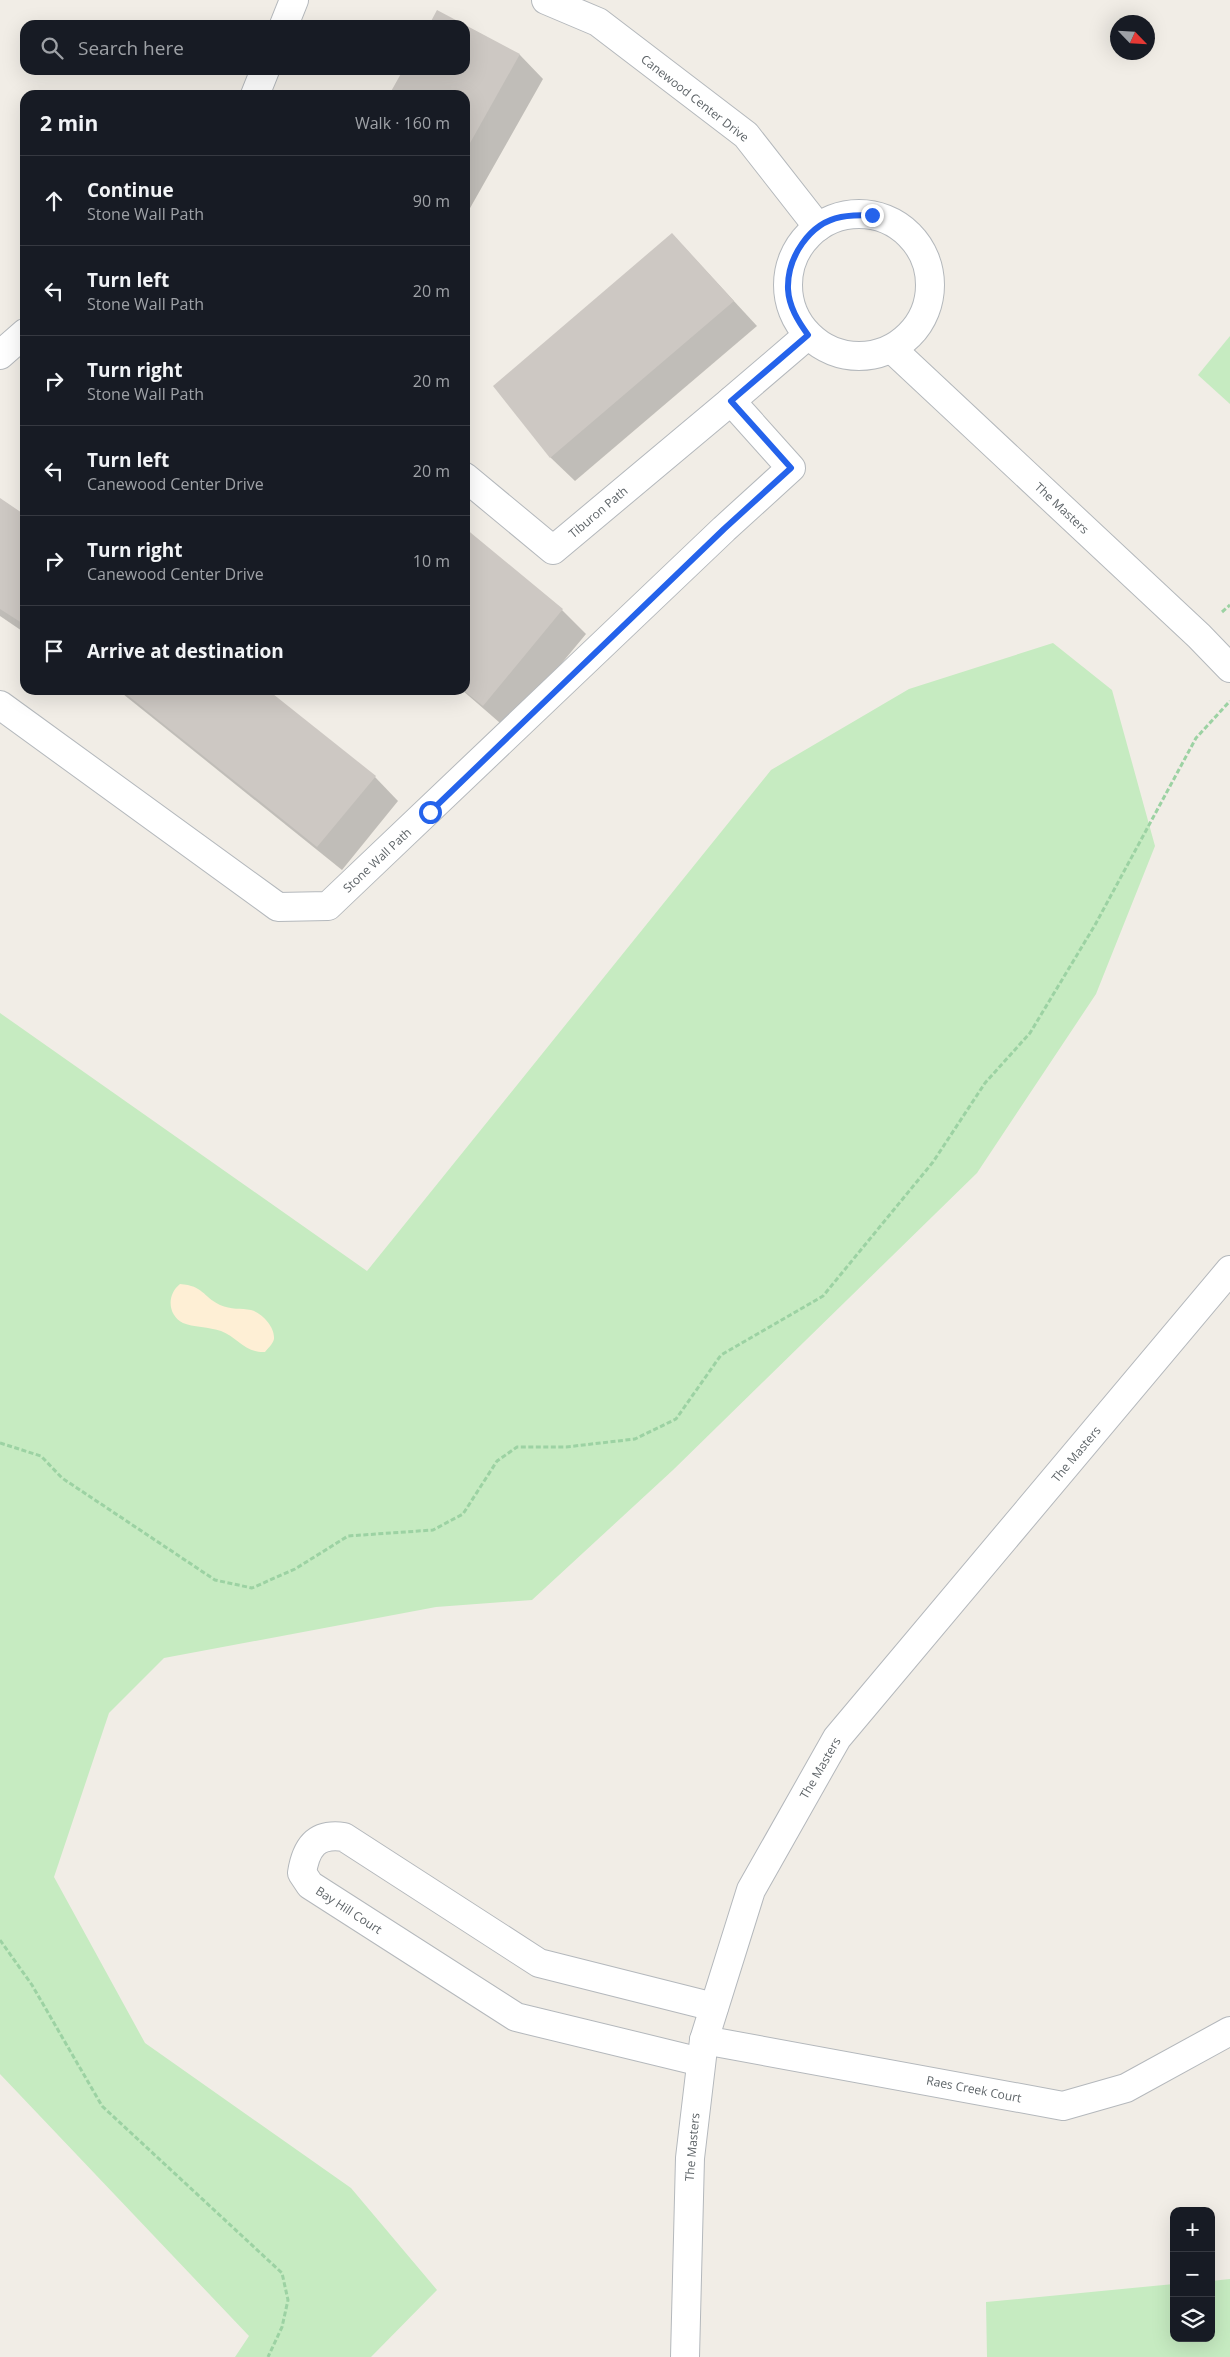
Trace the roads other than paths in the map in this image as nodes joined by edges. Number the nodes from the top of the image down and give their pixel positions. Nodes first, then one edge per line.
1 (294, 0) edge
2 (546, 0) edge
3 (286, 20) edge
4 (263, 75) edge
5 (257, 90) edge
6 (818, 227) junction
7 (808, 335) junction
8 (20, 337) edge
9 (892, 349) junction
10 (0, 355) edge
11 (731, 401) junction
12 (470, 481) edge
13 (1230, 668) edge
14 (0, 705) edge
15 (1227, 1281) edge
16 (714, 2006) junction
17 (1230, 2031) edge
18 (703, 2051) junction
19 (685, 2357) edge

1 - 3 street
2 - 6 street, Canewood Center Drive
4 - 5 street
6 - 7 street
6 - 9 street
7 - 9 street
7 - 11 street
8 - 10 street
9 - 13 street, The Masters
11 - 12 street, Tiburon Path
11 - 14 street, Stone Wall Path
15 - 16 street, The Masters
16 - 18 street, The Masters
16 - 18 street, Bay Hill Court
17 - 18 street, Raes Creek Court
18 - 19 street, The Masters

